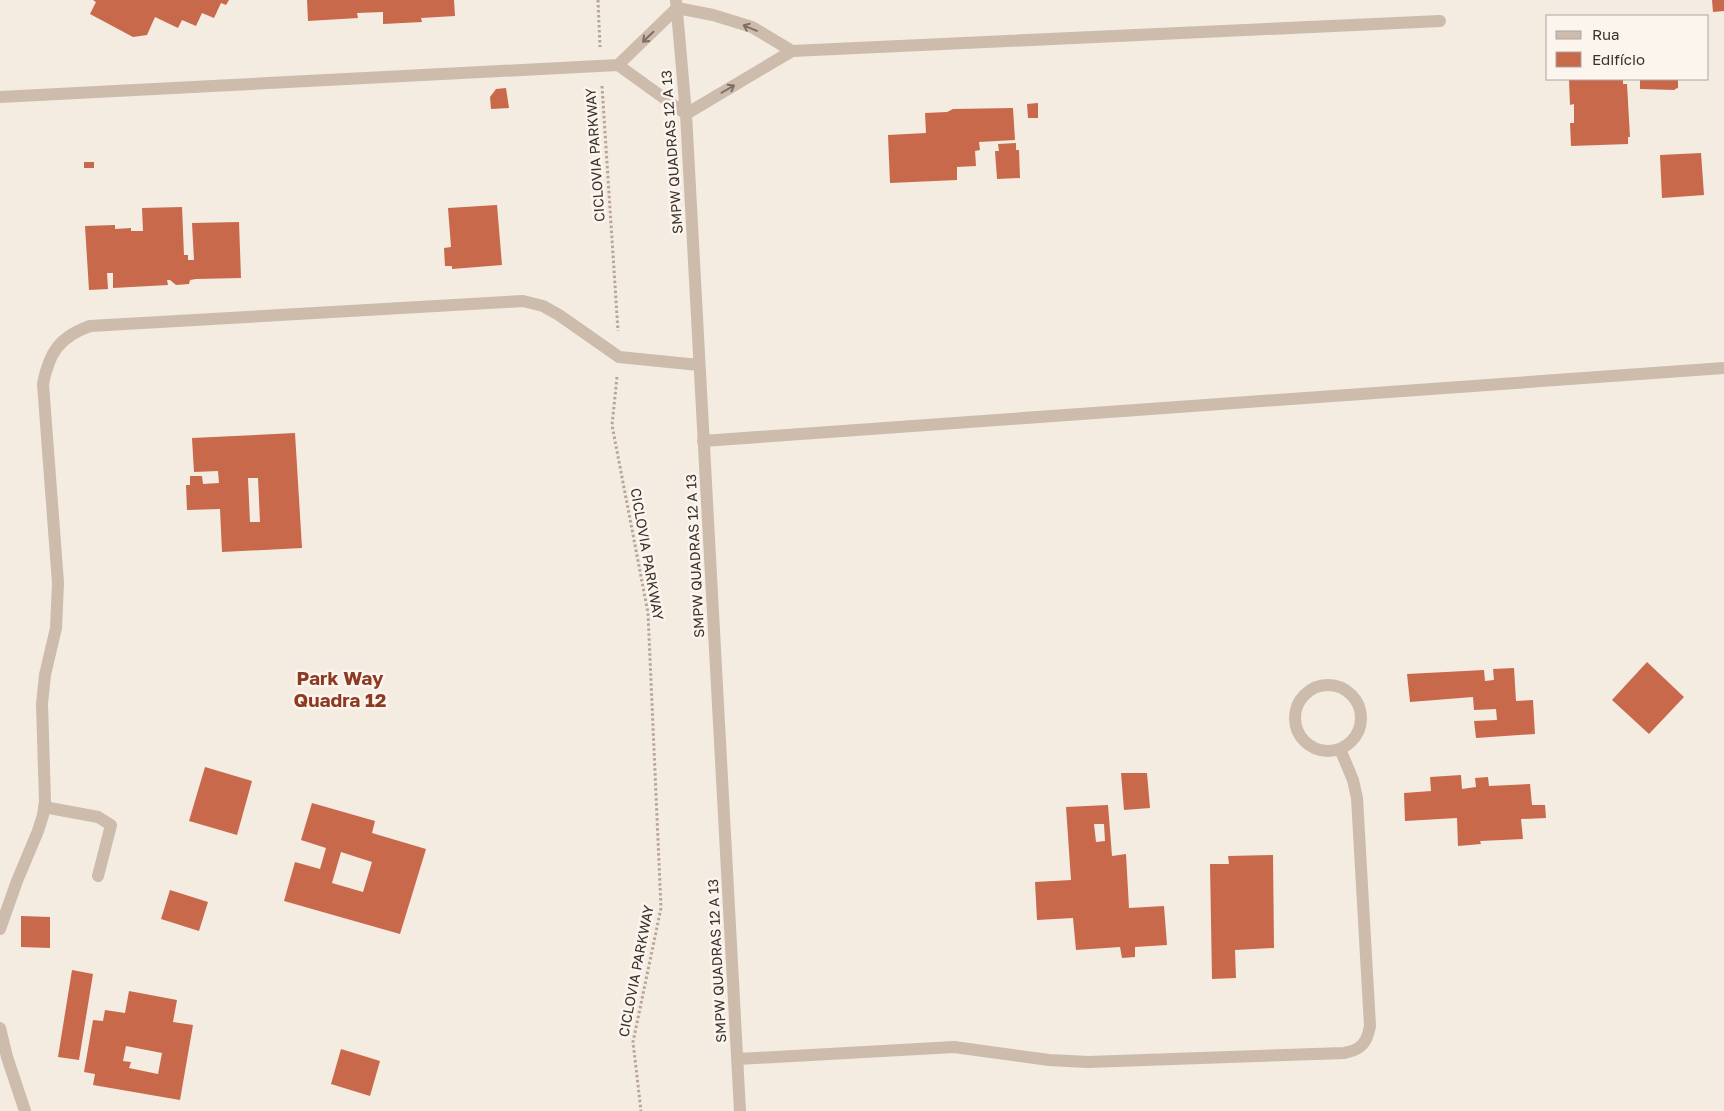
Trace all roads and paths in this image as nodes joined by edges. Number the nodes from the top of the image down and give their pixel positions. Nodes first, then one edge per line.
1 (598, 0) edge
2 (676, 4) edge
3 (1440, 21) dead end
4 (792, 51) junction
5 (618, 65) junction
6 (601, 66) junction
7 (0, 97) edge
8 (686, 114) junction
9 (619, 357) junction
10 (699, 365) junction
11 (1724, 368) edge
12 (704, 441) junction
13 (1340, 749) junction
14 (44, 808) junction
15 (98, 876) dead end
16 (0, 929) edge
17 (0, 1028) edge
18 (738, 1059) junction
19 (26, 1111) edge
20 (641, 1111) edge
21 (740, 1111) edge

1 - 6 path, CICLOVIA PARKWAY
4 -> 2 street
2 -> 5 street
2 - 8 street, SMPW QUADRAS 12 A 13
3 - 4 street
8 -> 4 street
5 - 6 street
5 - 8 street
6 - 7 street
6 - 9 path, CICLOVIA PARKWAY
8 - 10 street, SMPW QUADRAS 12 A 13
9 - 10 street
9 - 14 street
9 - 20 path, CICLOVIA PARKWAY
10 - 12 street, SMPW QUADRAS 12 A 13
11 - 12 street
12 - 18 street, SMPW QUADRAS 12 A 13
13 - 13 street
13 - 18 street
14 - 15 street
14 - 16 street
17 - 19 street
18 - 21 street, SMPW QUADRAS 12 A 13

